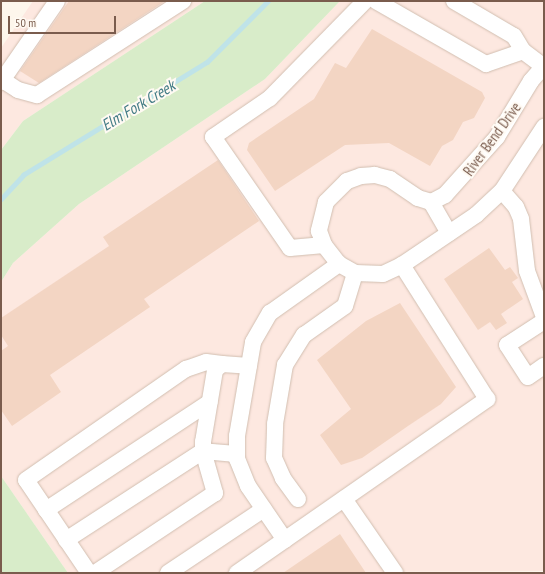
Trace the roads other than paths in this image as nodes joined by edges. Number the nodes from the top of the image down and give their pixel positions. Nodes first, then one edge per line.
1 (57, 1) edge
2 (183, 1) edge
3 (365, 1) edge
4 (376, 1) edge
5 (454, 1) edge
6 (523, 51) junction
7 (544, 67) edge
8 (1, 81) edge
9 (544, 128) edge
10 (502, 191) junction
11 (431, 202) junction
12 (449, 233) junction
13 (324, 245) junction
14 (339, 264) junction
15 (402, 265) junction
16 (355, 273) junction
17 (544, 317) edge
18 (544, 321) edge
19 (222, 364) junction
20 (249, 366) junction
21 (544, 366) edge
22 (210, 402) junction
23 (203, 450) junction
24 (236, 454) junction
25 (298, 499) dead end
26 (344, 499) junction
27 (264, 509) junction
28 (46, 510) junction
29 (66, 540) junction
30 (285, 540) junction
31 (89, 573) edge
32 (95, 573) edge
33 (168, 573) edge
34 (237, 573) edge
35 (395, 573) edge

1 - 8 street
2 - 8 street
3 - 13 street
4 - 6 street
5 - 6 street
6 - 7 street
7 - 11 street, River Bend Drive
9 - 10 street
10 - 12 street
10 - 17 street
11 - 12 street
11 - 13 street
12 - 15 street
13 - 14 street
14 - 16 street
14 - 20 street
15 - 16 street
15 - 26 street
16 - 25 street
18 - 21 street
19 - 20 street
19 - 22 street
19 - 28 street
20 - 24 street
22 - 23 street
22 - 28 street
23 - 24 street
23 - 29 street
23 - 32 street
24 - 27 street
26 - 30 street
26 - 35 street
27 - 30 street
27 - 33 street
28 - 29 street
29 - 31 street
30 - 34 street

